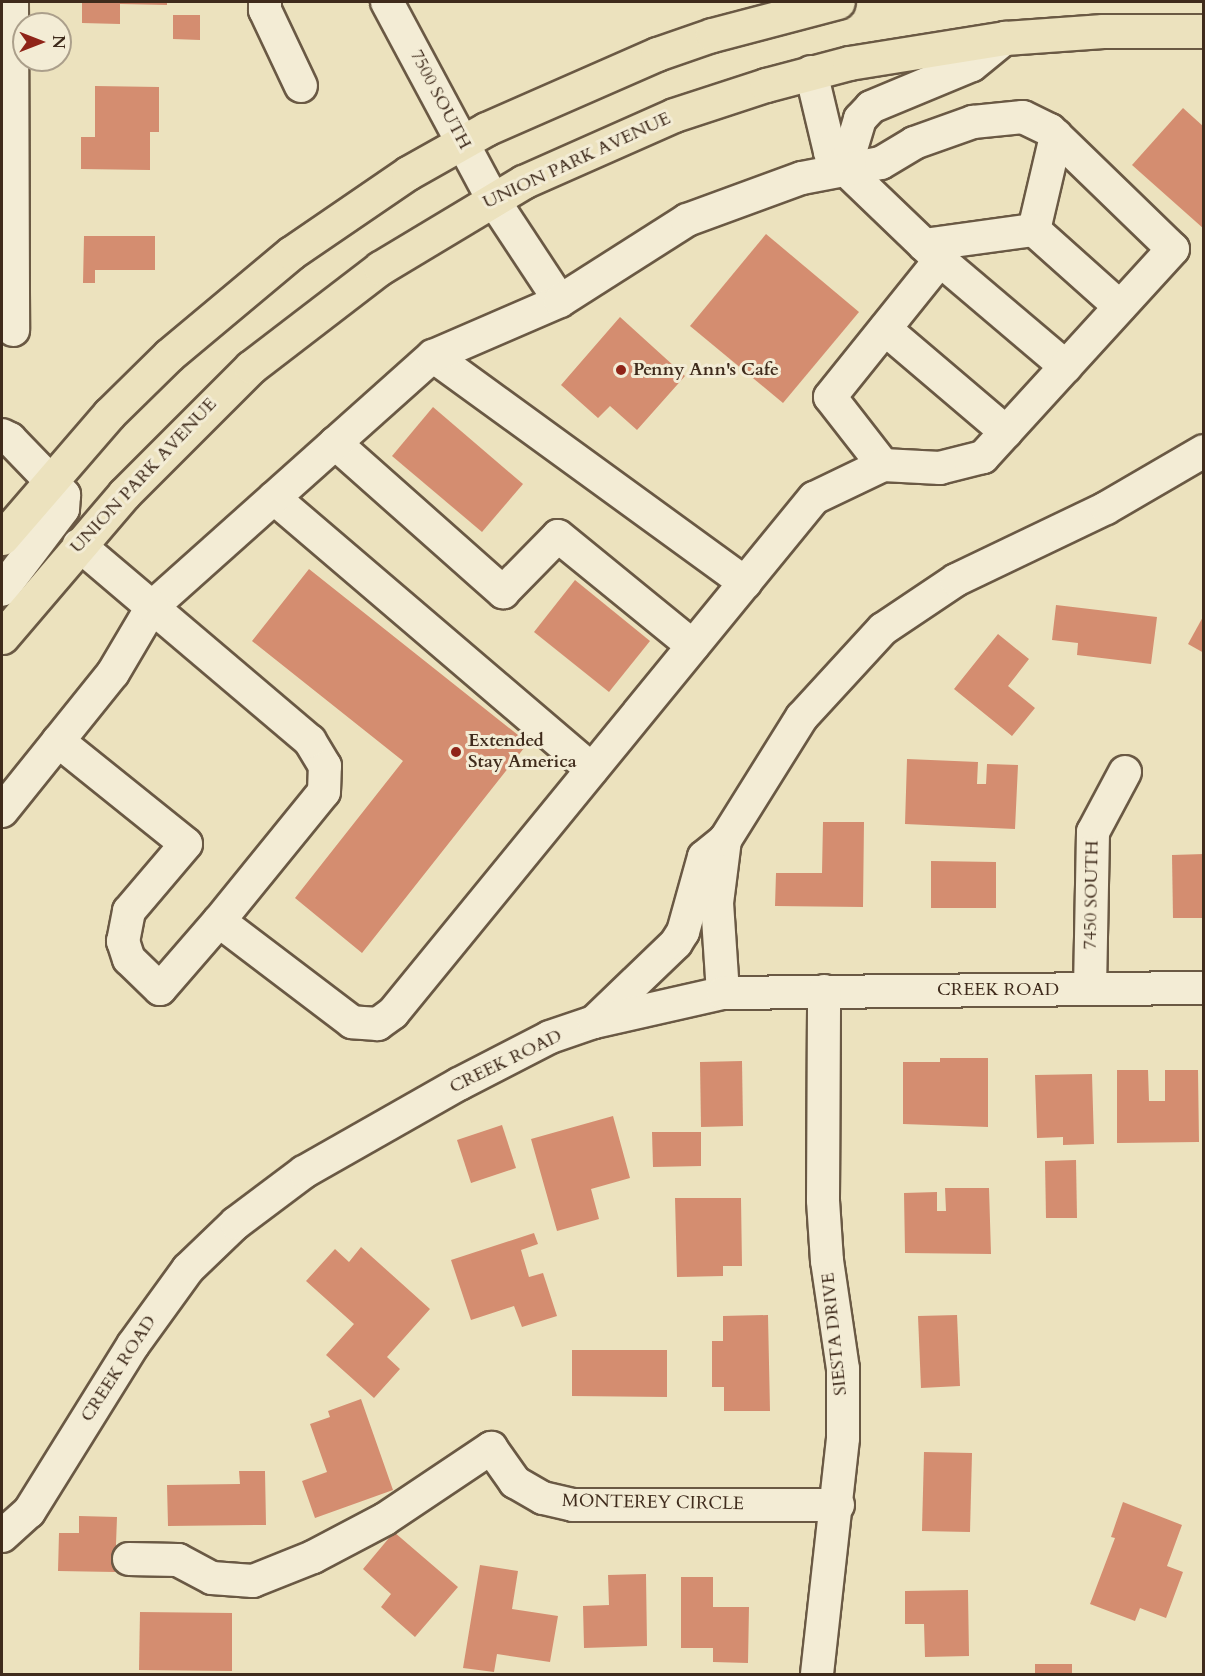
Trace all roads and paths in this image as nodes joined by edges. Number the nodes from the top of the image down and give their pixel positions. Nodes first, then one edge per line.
1 (12, 2) edge
2 (265, 2) edge
3 (387, 2) edge
4 (838, 2) edge
5 (1203, 31) edge
6 (1005, 38) junction
7 (811, 72) junction
8 (301, 86) dead end
9 (1056, 136) junction
10 (462, 142) junction
11 (845, 169) junction
12 (492, 198) junction
13 (1034, 230) junction
14 (932, 253) junction
15 (561, 301) junction
16 (1120, 307) junction
17 (885, 329) junction
18 (13, 330) dead end
19 (433, 356) junction
20 (1066, 367) junction
21 (1006, 432) junction
22 (2, 435) edge
23 (335, 443) junction
24 (1203, 451) edge
25 (883, 465) junction
26 (50, 480) junction
27 (274, 498) junction
28 (2, 538) edge
29 (79, 545) junction
30 (745, 583) junction
31 (2, 590) edge
32 (152, 607) junction
33 (2, 637) edge
34 (693, 646) junction
35 (58, 741) junction
36 (592, 770) junction
37 (1125, 772) dead end
38 (2, 812) edge
39 (725, 840) junction
40 (219, 921) junction
41 (1203, 988) edge
42 (1090, 989) junction
43 (824, 992) junction
44 (723, 993) junction
45 (594, 1022) junction
46 (838, 1505) junction
47 (2, 1536) edge
48 (129, 1559) dead end
49 (817, 1674) edge

1 - 18 street
2 - 8 street
3 - 10 street, 7500 SOUTH
4 - 10 main road
5 - 6 main road, UNION PARK AVENUE
6 - 7 main road, UNION PARK AVENUE
6 - 11 street
7 - 11 street
7 - 12 main road, UNION PARK AVENUE
9 - 11 street
9 - 13 street
9 - 16 street
10 - 12 street, 7500 SOUTH
10 - 26 main road
11 - 14 street
11 - 15 street
12 - 15 street, 7500 SOUTH
12 - 29 main road, UNION PARK AVENUE
13 - 14 street
13 - 16 street
14 - 17 street
14 - 20 street
15 - 19 street
16 - 20 street
17 - 21 street
17 - 25 street
19 - 23 street
19 - 30 street
20 - 21 street
21 - 25 street
22 - 26 street
23 - 27 street
23 - 34 street
24 - 39 street
25 - 30 street
26 - 28 main road
26 - 31 street
27 - 32 street
27 - 36 street
29 - 32 street
29 - 33 main road, UNION PARK AVENUE
30 - 34 street
32 - 35 street
32 - 40 street
34 - 36 street
35 - 38 street
35 - 40 street
36 - 40 street
37 - 42 street, 7450 SOUTH
39 - 44 street
39 - 45 street
41 - 42 street, CREEK ROAD
42 - 43 street, CREEK ROAD
43 - 44 street, CREEK ROAD
43 - 46 street, SIESTA DRIVE
44 - 45 street, CREEK ROAD
45 - 47 street, CREEK ROAD
46 - 48 street, MONTEREY CIRCLE
46 - 49 street, SIESTA DRIVE

